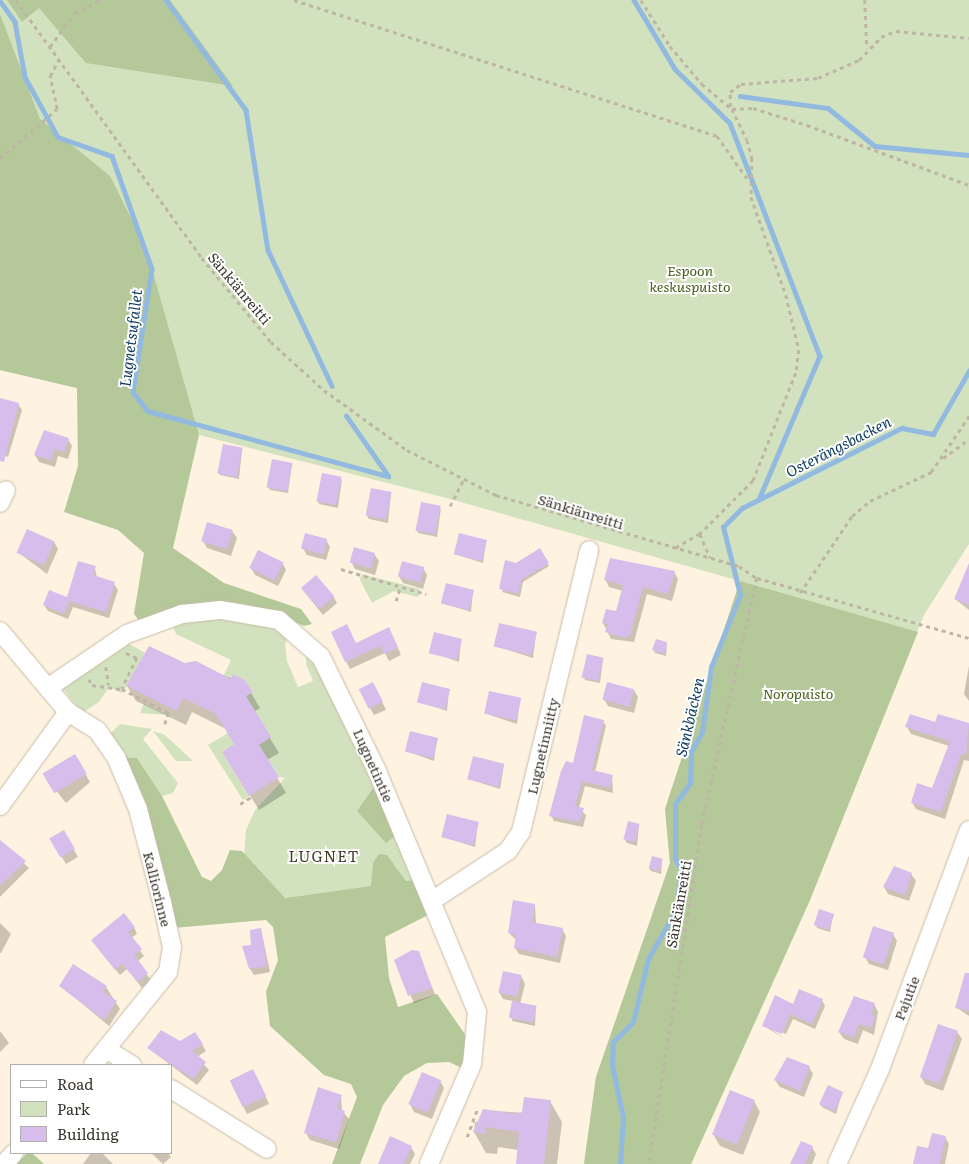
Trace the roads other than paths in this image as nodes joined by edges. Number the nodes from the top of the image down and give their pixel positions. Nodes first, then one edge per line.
1 (589, 550) dead end
2 (0, 631) edge
3 (49, 687) junction
4 (68, 712) junction
5 (0, 806) edge
6 (969, 830) edge
7 (432, 900) junction
8 (106, 1049) junction
9 (94, 1064) edge
10 (130, 1064) edge
11 (172, 1090) edge
12 (267, 1149) dead end
13 (13, 1154) edge
14 (4, 1164) edge
15 (430, 1164) edge
16 (837, 1164) edge

1 - 7 street, Lugnetinniitty
2 - 3 street
3 - 4 street
3 - 7 street, Lugnetintie
4 - 5 street
4 - 8 street, Kalliorinne
6 - 16 street, Pajutie
7 - 15 street, Lugnetintie
8 - 9 street, Kalliorinne
8 - 10 street
11 - 12 street
13 - 14 street

